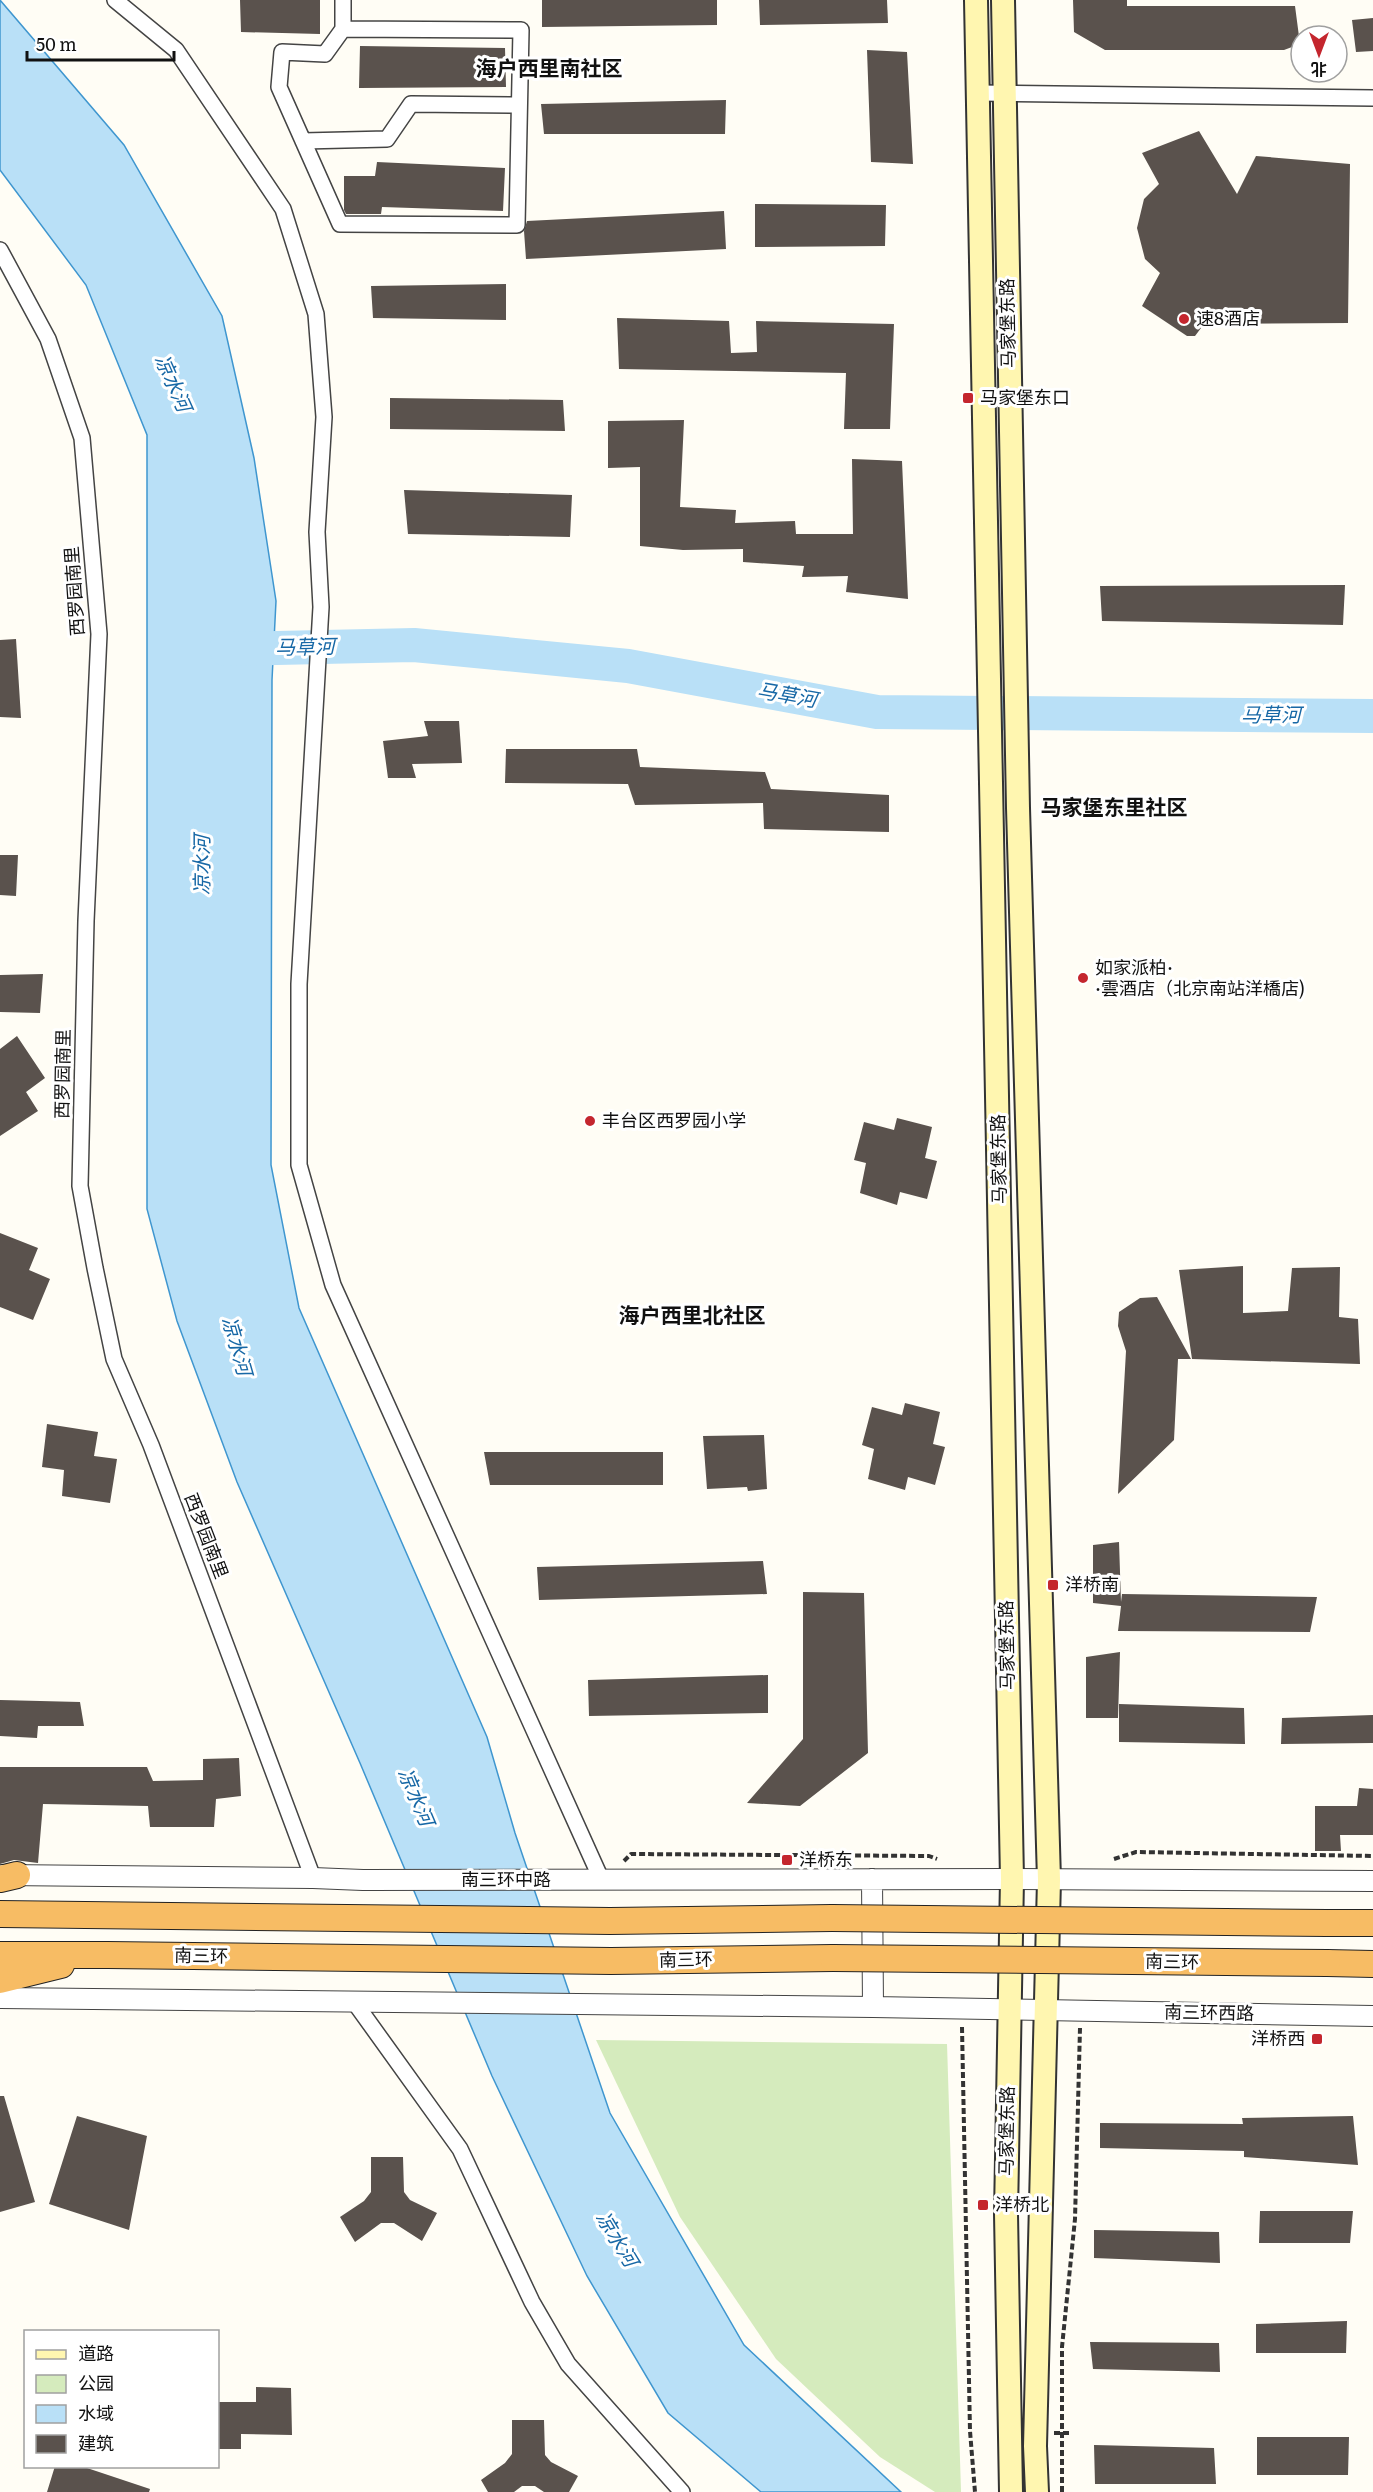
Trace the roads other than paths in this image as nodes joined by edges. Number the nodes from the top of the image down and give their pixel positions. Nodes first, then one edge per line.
1 (115, 0) edge
2 (343, 0) edge
3 (976, 0) edge
4 (1003, 0) edge
5 (343, 29) junction
6 (978, 93) junction
7 (1004, 94) junction
8 (1373, 98) edge
9 (519, 105) junction
10 (303, 141) junction
11 (0, 250) edge
12 (6, 1877) edge
13 (313, 1878) junction
14 (872, 1879) junction
15 (1011, 1879) junction
16 (1049, 1880) junction
17 (602, 1881) junction
18 (1373, 1881) edge
19 (0, 1914) edge
20 (1373, 1923) edge
21 (108, 1954) junction
22 (0, 1955) edge
23 (1373, 1964) edge
24 (0, 1980) edge
25 (0, 1998) edge
26 (355, 2003) junction
27 (873, 2007) junction
28 (1008, 2010) junction
29 (1045, 2010) junction
30 (1373, 2016) edge
31 (682, 2492) edge
32 (1011, 2492) edge
33 (1037, 2492) edge

1 - 17 street
2 - 5 street
3 - 6 main road, 马家堡东路
4 - 7 main road, 马家堡东路
5 - 9 street
5 - 10 street
6 - 7 street
6 - 15 main road, 马家堡东路
7 - 8 street
7 - 16 main road, 马家堡东路
9 - 10 street
9 - 10 street
11 - 13 street, 西罗园南里
12 - 13 street, 南三环中路
13 - 17 street, 南三环中路
14 - 15 street, 南三环中路
14 - 17 street, 南三环中路
14 - 27 street
15 - 16 street, 南三环中路
15 - 28 main road, 马家堡东路
16 - 18 street
16 - 29 main road, 马家堡东路
19 - 20 highway, bridge
21 - 22 highway, 南三环
21 - 23 highway, 南三环, bridge
21 - 24 highway
25 - 26 street
26 - 27 street
26 - 31 street
27 - 28 street
28 - 29 street, 南三环西路
28 - 32 main road, 马家堡东路
29 - 30 street, 南三环西路
29 - 33 main road, 马家堡东路

